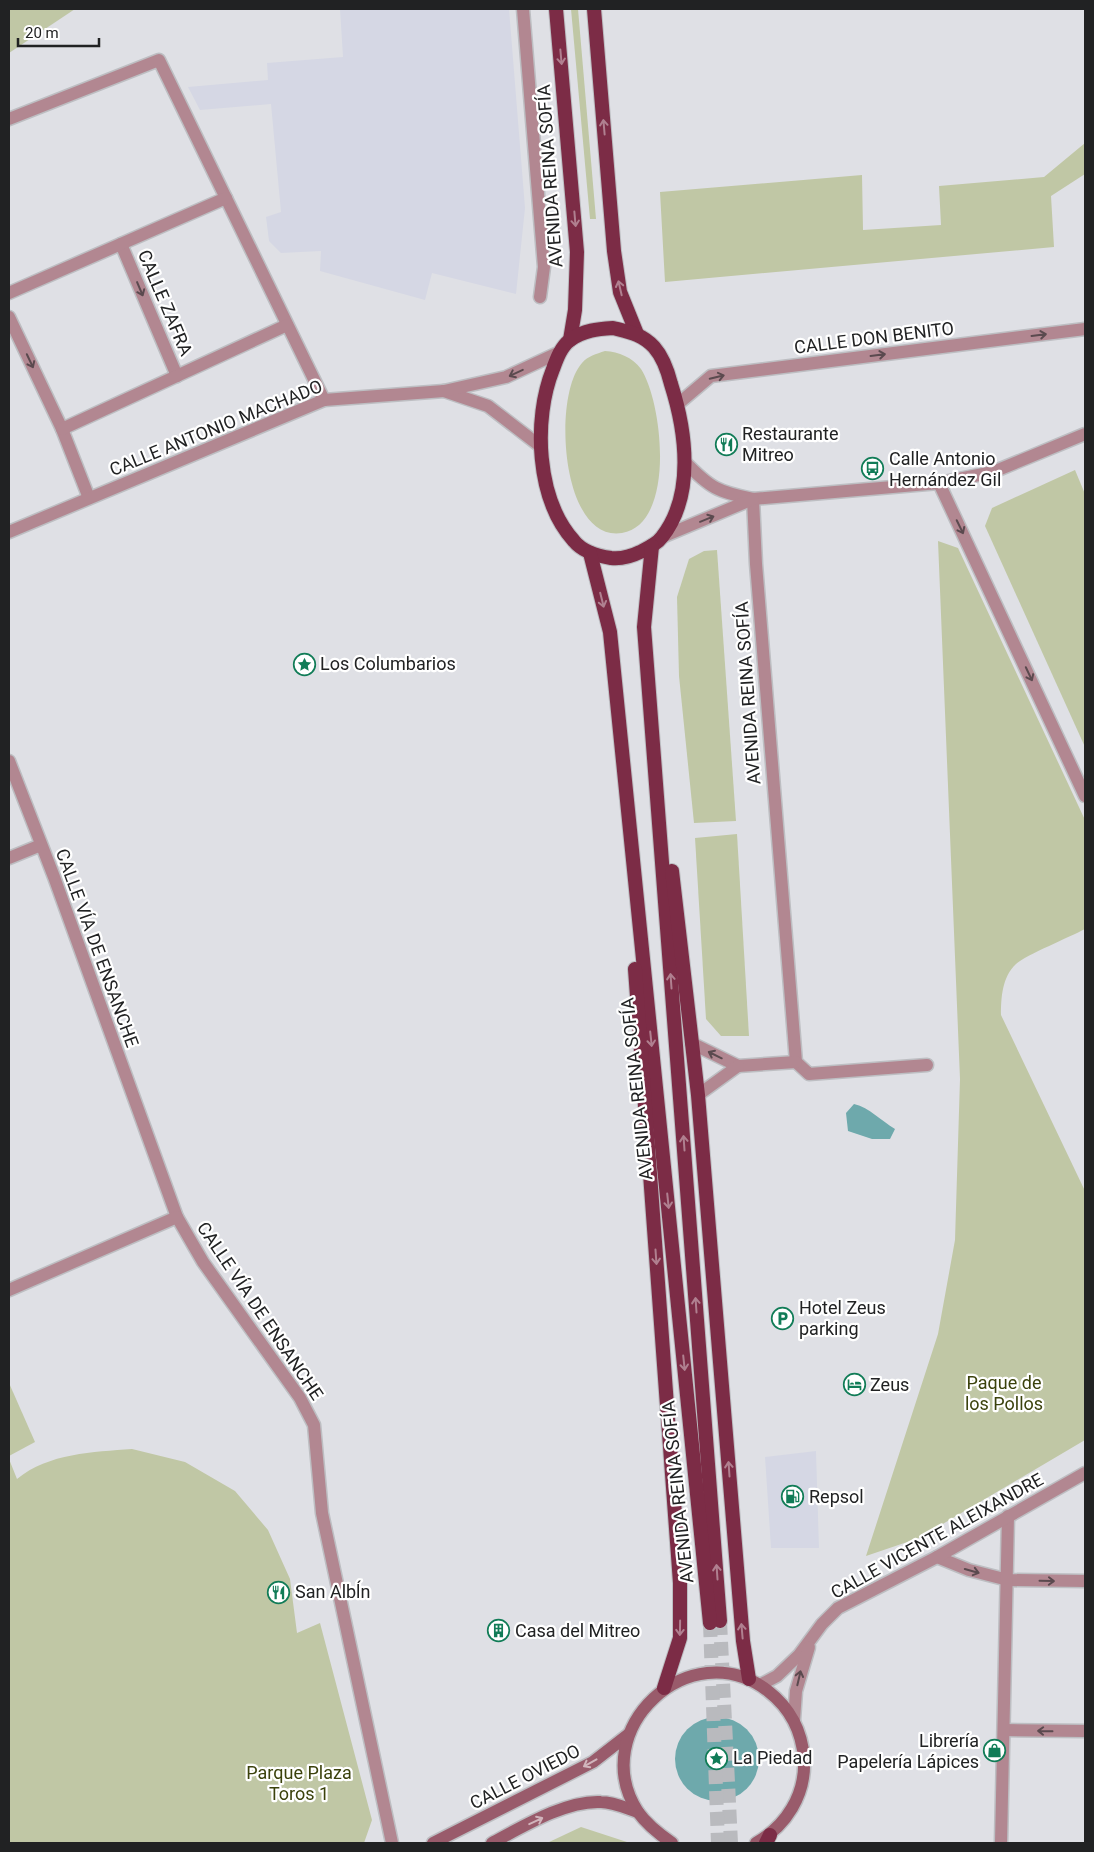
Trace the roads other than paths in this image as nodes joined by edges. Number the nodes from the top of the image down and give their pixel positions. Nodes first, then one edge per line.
1 (523, 9) edge
2 (556, 9) edge
3 (594, 9) edge
4 (9, 119) edge
5 (226, 198) junction
6 (121, 244) junction
7 (9, 293) edge
8 (540, 297) dead end
9 (9, 317) edge
10 (288, 325) junction
11 (1085, 329) edge
12 (638, 334) junction
13 (570, 340) junction
14 (560, 352) junction
15 (177, 376) junction
16 (444, 391) junction
17 (324, 400) junction
18 (678, 404) junction
19 (62, 429) junction
20 (1085, 434) edge
21 (540, 446) junction
22 (685, 462) junction
23 (939, 483) junction
24 (89, 498) junction
25 (754, 500) junction
26 (9, 532) edge
27 (657, 542) junction
28 (590, 553) junction
29 (644, 627) junction
30 (610, 632) junction
31 (10, 768) edge
32 (1085, 796) edge
33 (41, 845) junction
34 (9, 858) edge
35 (691, 1043) junction
36 (796, 1062) junction
37 (738, 1066) junction
38 (928, 1066) dead end
39 (698, 1095) junction
40 (177, 1217) junction
41 (9, 1290) edge
42 (1085, 1473) edge
43 (1008, 1516) junction
44 (937, 1558) junction
45 (1008, 1580) junction
46 (1085, 1581) edge
47 (812, 1638) junction
48 (754, 1682) junction
49 (664, 1688) junction
50 (794, 1720) junction
51 (1004, 1730) junction
52 (1085, 1731) edge
53 (629, 1734) junction
54 (638, 1812) junction
55 (768, 1839) edge
56 (392, 1843) edge
57 (432, 1843) edge
58 (492, 1843) edge
59 (672, 1843) edge
60 (756, 1843) edge
61 (1001, 1843) edge

1 - 8 street, AVENIDA REINA SOFÍA
2 -> 13 highway, AVENIDA REINA SOFÍA
12 -> 3 highway
4 - 5 street
5 - 6 street
5 - 10 street
6 - 7 street
6 -> 15 street, CALLE ZAFRA
9 -> 19 street
10 - 15 street
10 - 17 street
18 -> 11 street, CALLE DON BENITO
12 - 13 highway
12 - 18 highway
13 - 14 highway
14 -> 16 street, CALLE ANTONIO MACHADO
14 - 21 highway
15 - 19 street
16 - 17 street, CALLE ANTONIO MACHADO
16 - 21 street, CALLE ANTONIO MACHADO
17 - 24 street, CALLE ANTONIO MACHADO
18 - 22 highway
19 - 24 street
20 - 23 street
21 - 28 highway
22 - 25 street
22 - 27 highway
23 - 25 street
23 -> 32 street
24 - 26 street, CALLE ANTONIO MACHADO
27 -> 25 street
25 - 36 street, AVENIDA REINA SOFÍA
27 - 28 highway
27 - 29 highway, AVENIDA REINA SOFÍA
28 -> 30 highway, AVENIDA REINA SOFÍA
30 -> 29 highway, AVENIDA REINA SOFÍA
29 - 35 highway
30 -> 49 highway
31 - 33 street, CALLE VÍA DE ENSANCHE
33 - 34 street
33 - 40 street, CALLE VÍA DE ENSANCHE
37 -> 35 street
35 - 39 highway
36 - 37 street
36 - 38 street
37 - 39 street
48 -> 39 highway
40 - 41 street
40 - 56 street, CALLE VÍA DE ENSANCHE
42 - 43 street, CALLE VICENTE ALEIXANDRE
43 - 44 street, CALLE VICENTE ALEIXANDRE
43 - 45 street
44 -> 45 street
44 - 47 street, CALLE VICENTE ALEIXANDRE
45 -> 46 street
45 - 51 street
47 - 48 street, CALLE VICENTE ALEIXANDRE
50 -> 47 street, CALLE VICENTE ALEIXANDRE
48 - 49 main road
48 - 50 main road
49 - 53 main road
50 - 55 main road
52 -> 51 street
51 - 61 street
53 - 54 main road
53 -> 57 main road, CALLE OVIEDO
58 -> 54 main road
54 - 59 main road
55 - 60 main road

